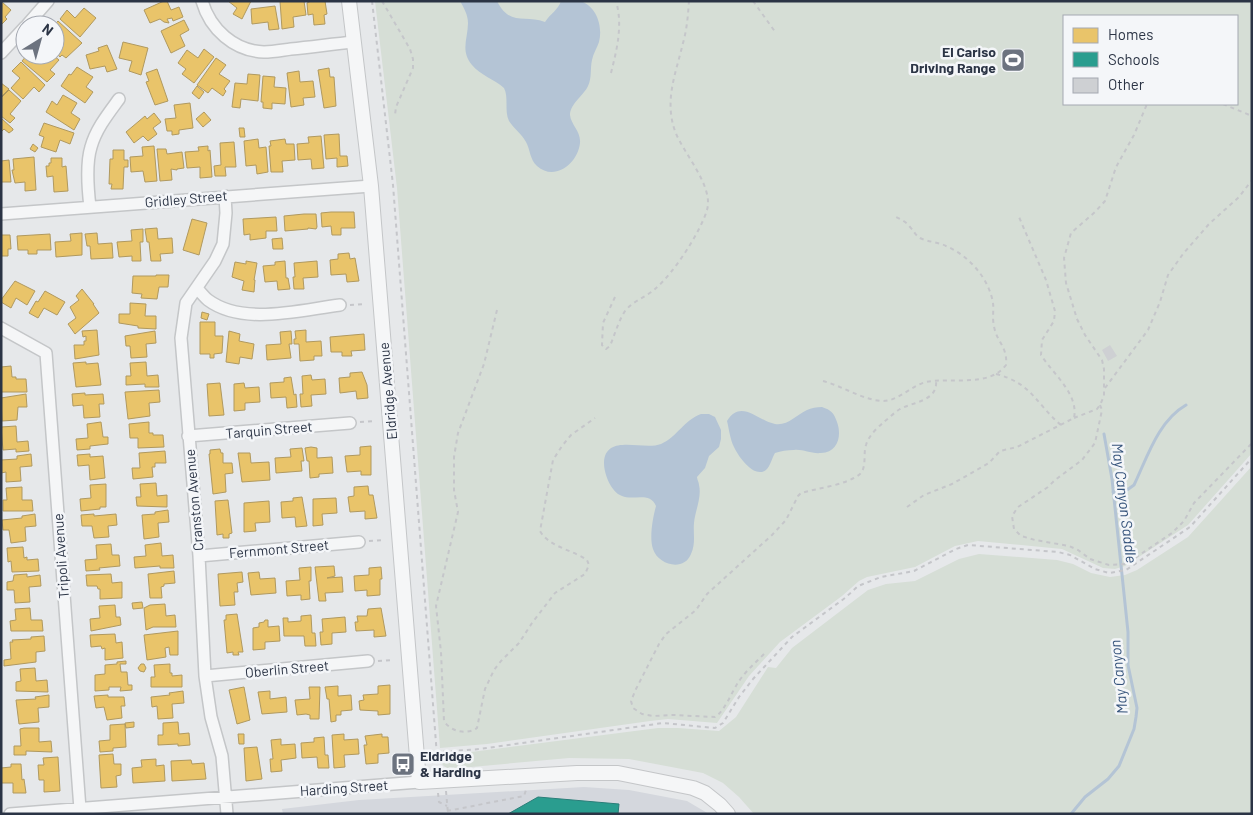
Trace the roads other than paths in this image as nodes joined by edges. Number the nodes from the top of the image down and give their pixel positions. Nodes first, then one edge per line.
1 (48, 1) edge
2 (202, 1) edge
3 (349, 1) edge
4 (36, 15) edge
5 (15, 38) edge
6 (354, 42) junction
7 (1, 53) edge
8 (120, 99) dead end
9 (371, 186) junction
10 (225, 196) junction
11 (90, 207) junction
12 (1, 214) edge
13 (197, 289) junction
14 (340, 305) road end
15 (1, 328) edge
16 (350, 423) road end
17 (188, 436) junction
18 (359, 542) road end
19 (199, 556) junction
20 (368, 661) road end
21 (205, 676) junction
22 (419, 782) junction
23 (225, 798) junction
24 (80, 809) junction
25 (10, 814) edge
26 (226, 814) edge
27 (728, 814) edge

1 - 4 street
2 - 6 street
3 - 6 street, Eldridge Avenue
5 - 7 street
6 - 9 street, Eldridge Avenue
8 - 11 street
9 - 10 street, Gridley Street
9 - 22 street, Eldridge Avenue
10 - 11 street, Gridley Street
10 - 13 street, Cranston Avenue
11 - 12 street, Gridley Street
13 - 14 street
13 - 17 street, Cranston Avenue
15 - 24 street, Tripoli Avenue
16 - 17 street, Tarquin Street
17 - 19 street, Cranston Avenue
18 - 19 street, Fernmont Street
19 - 21 street, Cranston Avenue
20 - 21 street, Oberlin Street
21 - 23 street, Cranston Avenue
22 - 23 street, Harding Street
22 - 27 street, Harding Street
23 - 24 street, Harding Street
23 - 26 street, Cranston Avenue
24 - 25 street, Harding Street

